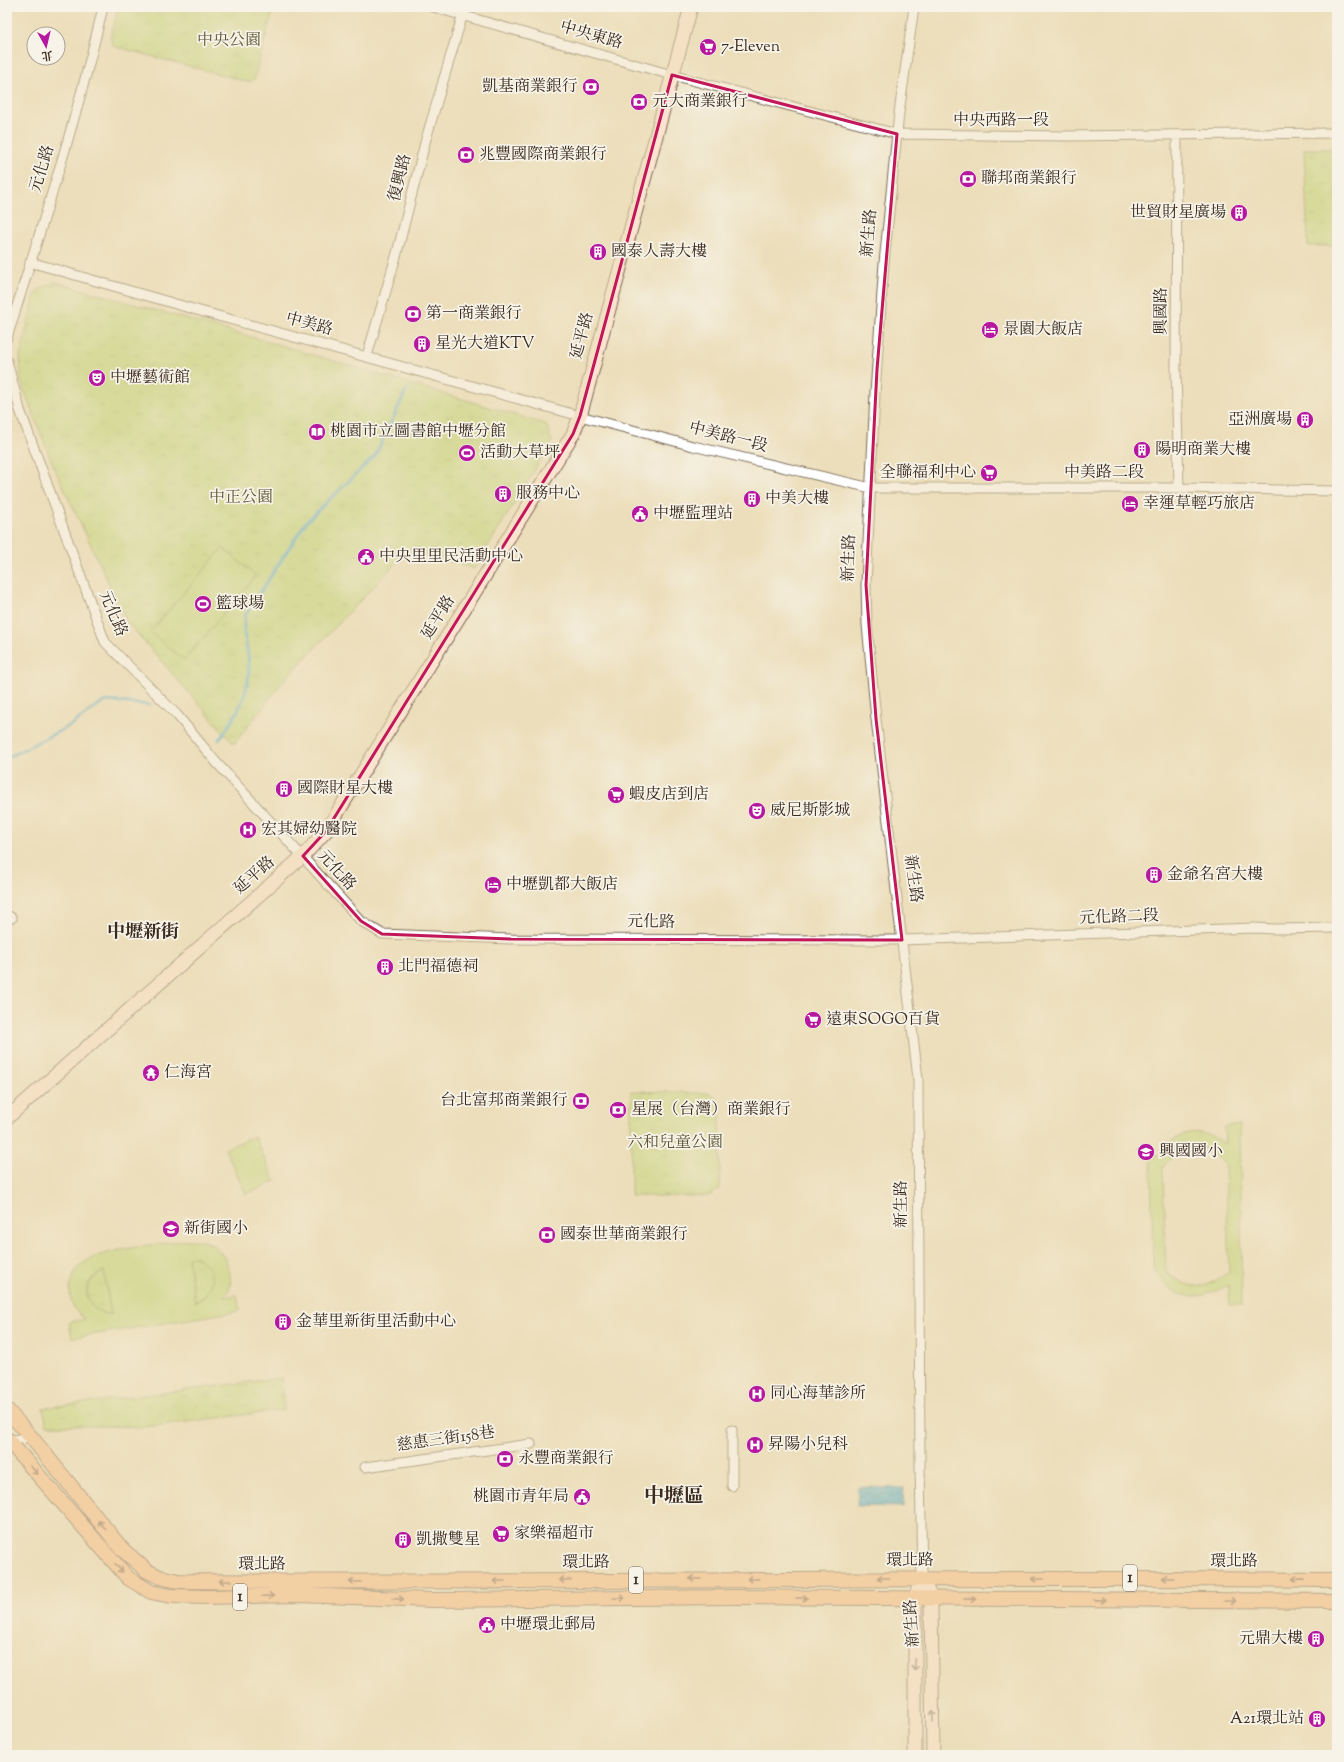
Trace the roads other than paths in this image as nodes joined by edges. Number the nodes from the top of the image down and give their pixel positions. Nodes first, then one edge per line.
1 (103, 7) edge
2 (434, 7) edge
3 (691, 7) edge
4 (914, 7) edge
5 (464, 11) edge
6 (672, 75) junction
7 (1337, 133) edge
8 (897, 134) junction
9 (1177, 134) junction
10 (30, 262) junction
11 (7, 338) edge
12 (367, 356) junction
13 (7, 361) edge
14 (580, 416) junction
15 (871, 488) junction
16 (1179, 488) junction
17 (1337, 491) edge
18 (303, 856) junction
19 (1337, 928) edge
20 (902, 940) junction
21 (7, 1118) edge
22 (7, 1410) edge
23 (732, 1430) dead end
24 (31, 1437) junction
25 (7, 1440) edge
26 (531, 1444) dead end
27 (365, 1467) dead end
28 (732, 1486) dead end
29 (922, 1578) junction
30 (734, 1579) junction
31 (538, 1580) junction
32 (1337, 1580) edge
33 (538, 1598) junction
34 (735, 1598) junction
35 (915, 1598) junction
36 (931, 1598) junction
37 (1337, 1601) edge
38 (915, 1755) edge
39 (933, 1755) edge

1 - 10 street, 元化路
2 - 5 street, 中央東路
3 - 6 main road, 延平路
4 - 8 street, 新生路
5 - 6 street, 中央東路
5 - 12 street, 復興路
6 - 8 street, 中央西路一段
6 - 14 main road, 延平路
7 - 9 street, 中央西路一段
8 - 9 street, 中央西路一段
8 - 15 street, 新生路
9 - 16 street, 興國路
10 - 11 street, 元化路
10 - 12 street, 中美路
12 - 14 street, 中美路
13 - 18 street, 元化路
14 - 15 street, 中美路一段
14 - 18 main road, 延平路
15 - 16 street, 中美路二段
15 - 20 street, 新生路
16 - 17 street, 中美路二段
18 - 20 street, 元化路
18 - 21 main road, 延平路
19 - 20 street, 元化路二段
20 - 29 street, 新生路
22 - 24 main road, 環北路 / 1
23 - 28 street
24 - 25 street
31 -> 24 main road, 環北路 / 1
25 -> 33 main road, 環北路 / 1
26 - 27 street, 慈惠三街158巷
29 -> 30 main road, 環北路 / 1
32 -> 29 main road, 環北路 / 1
29 - 35 main road
29 - 36 main road, 新生路
30 -> 31 main road, 環北路 / 1
30 - 34 street
31 - 33 street
33 -> 34 main road, 環北路 / 1
34 -> 35 main road, 環北路 / 1
35 - 36 main road, 環北路 / 1
35 -> 38 main road
36 -> 37 main road, 環北路 / 1
39 -> 36 main road, 新生路

